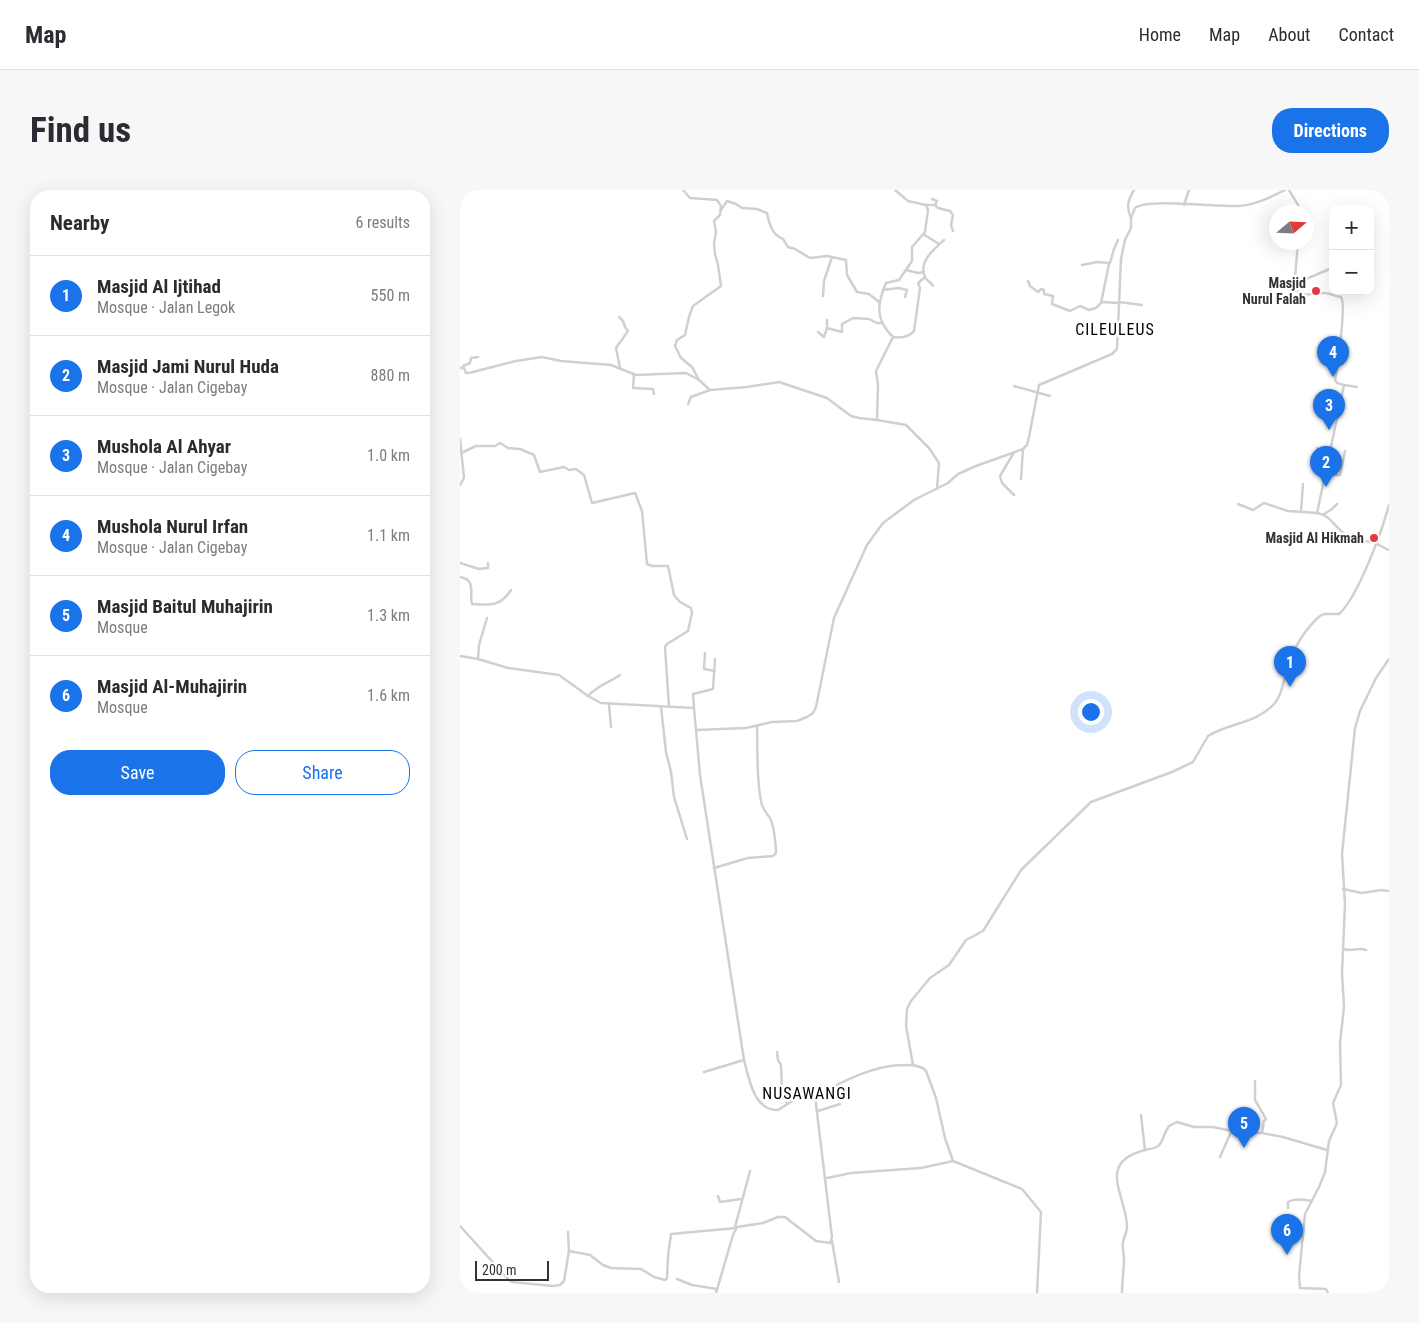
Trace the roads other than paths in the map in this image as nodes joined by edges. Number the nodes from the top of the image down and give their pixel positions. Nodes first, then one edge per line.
1 (683, 190) edge
2 (895, 190) edge
3 (1134, 190) edge
4 (1189, 190) edge
5 (1284, 190) edge
6 (1290, 190) edge
7 (932, 199) dead end
8 (935, 205) junction
9 (1184, 205) junction
10 (1298, 205) edge
11 (926, 206) junction
12 (721, 211) junction
13 (1131, 218) junction
14 (1135, 227) dead end
15 (1131, 228) junction
16 (953, 231) dead end
17 (924, 234) junction
18 (944, 240) dead end
19 (1118, 240) dead end
20 (940, 244) junction
21 (1298, 250) edge
22 (832, 257) junction
23 (1109, 264) junction
24 (1082, 265) dead end
25 (906, 270) junction
26 (1329, 270) edge
27 (924, 272) junction
28 (925, 277) junction
29 (1028, 281) dead end
30 (933, 286) dead end
31 (1283, 286) dead end
32 (1296, 286) junction
33 (883, 290) junction
34 (823, 296) dead end
35 (905, 297) dead end
36 (879, 302) junction
37 (1102, 302) junction
38 (1119, 303) junction
39 (1142, 304) dead end
40 (619, 318) dead end
41 (827, 320) dead end
42 (882, 322) junction
43 (827, 328) junction
44 (818, 332) dead end
45 (893, 336) junction
46 (478, 357) dead end
47 (461, 368) edge
48 (620, 368) junction
49 (634, 374) junction
50 (699, 380) junction
51 (1344, 385) junction
52 (1014, 386) dead end
53 (1357, 387) dead end
54 (710, 390) junction
55 (1036, 393) junction
56 (654, 394) dead end
57 (1050, 396) dead end
58 (688, 404) dead end
59 (877, 420) junction
60 (460, 439) edge
61 (1317, 448) dead end
62 (1023, 449) junction
63 (1345, 451) dead end
64 (461, 453) junction
65 (1013, 454) junction
66 (1326, 472) junction
67 (1021, 479) dead end
68 (1303, 484) dead end
69 (460, 485) edge
70 (937, 489) junction
71 (1014, 495) dead end
72 (1238, 504) dead end
73 (1337, 504) dead end
74 (1389, 505) edge
75 (1301, 511) junction
76 (1317, 513) junction
77 (1324, 514) junction
78 (1376, 544) junction
79 (1389, 550) edge
80 (460, 563) edge
81 (488, 564) dead end
82 (460, 577) edge
83 (512, 590) dead end
84 (487, 618) dead end
85 (705, 652) dead end
86 (460, 656) edge
87 (478, 658) junction
88 (715, 659) dead end
89 (1389, 659) edge
90 (715, 671) junction
91 (620, 675) dead end
92 (588, 696) junction
93 (609, 704) junction
94 (661, 707) junction
95 (669, 707) junction
96 (694, 708) junction
97 (757, 726) junction
98 (611, 727) dead end
99 (696, 730) junction
100 (687, 839) dead end
101 (714, 868) junction
102 (1344, 889) junction
103 (1389, 891) edge
104 (1344, 949) junction
105 (1366, 950) dead end
106 (777, 1052) dead end
107 (744, 1060) junction
108 (914, 1066) junction
109 (704, 1072) dead end
110 (1256, 1081) dead end
111 (815, 1096) junction
112 (787, 1104) junction
113 (840, 1104) dead end
114 (818, 1111) junction
115 (1141, 1116) dead end
116 (1231, 1132) junction
117 (1262, 1133) junction
118 (1145, 1150) junction
119 (1328, 1150) junction
120 (1220, 1157) dead end
121 (953, 1161) junction
122 (750, 1171) dead end
123 (826, 1178) junction
124 (718, 1196) dead end
125 (742, 1198) junction
126 (1312, 1201) junction
127 (1288, 1208) dead end
128 (460, 1226) edge
129 (736, 1227) junction
130 (568, 1232) dead end
131 (832, 1240) junction
132 (569, 1251) junction
133 (677, 1280) dead end
134 (839, 1282) dead end
135 (717, 1291) edge
136 (1037, 1293) edge
137 (1122, 1293) edge
138 (1328, 1293) edge

1 - 12 street
2 - 11 street
3 - 13 street
4 - 9 street
5 - 9 street
6 - 10 street
7 - 8 street
8 - 11 street
8 - 16 street
9 - 13 street
11 - 17 street
12 - 22 street
12 - 50 street
13 - 15 street
14 - 15 street
15 - 38 street
17 - 20 street
17 - 25 street
18 - 20 street
19 - 23 street
20 - 27 street
21 - 32 street
22 - 34 street
22 - 36 street
23 - 24 street
23 - 37 street
25 - 27 street
25 - 33 street
26 - 32 street
27 - 28 street
28 - 30 street
28 - 45 street
29 - 37 street
31 - 32 street
32 - 51 street
33 - 35 street
33 - 36 street
36 - 42 street
37 - 38 street
38 - 39 street
38 - 55 street
40 - 48 street
41 - 43 street
42 - 43 street
42 - 45 street
43 - 44 street
45 - 59 street
46 - 47 street
47 - 48 street
48 - 49 street
49 - 50 street
49 - 56 street
50 - 54 street
51 - 53 street
51 - 66 street
52 - 55 street
54 - 58 street
54 - 59 street
55 - 57 street
55 - 62 street
59 - 70 street
60 - 64 street
61 - 66 street
62 - 65 street
62 - 67 street
63 - 66 street
64 - 69 street
64 - 95 street
65 - 70 street
65 - 71 street
66 - 76 street
68 - 75 street
70 - 97 street
72 - 75 street
73 - 77 street
74 - 78 street
75 - 76 street
76 - 77 street
77 - 78 street
78 - 79 street
78 - 108 street
80 - 81 street
82 - 83 street
84 - 87 street
85 - 90 street
86 - 87 street
87 - 92 street
88 - 90 street
89 - 102 street
90 - 96 street
91 - 92 street
92 - 93 street
93 - 94 street
93 - 98 street
94 - 95 street
94 - 100 street
95 - 96 street
96 - 99 street
97 - 99 street
97 - 101 street
99 - 101 street
101 - 107 street
102 - 103 street
102 - 104 street
104 - 105 street
104 - 119 street
106 - 112 street
107 - 109 street
107 - 112 street
108 - 111 street
108 - 121 street
110 - 117 street
111 - 112 street
111 - 114 street
113 - 114 street
114 - 123 street
115 - 118 street
116 - 117 street
116 - 118 street
116 - 120 street
117 - 119 street
118 - 137 street
119 - 126 street
121 - 123 street
121 - 136 street
122 - 125 street
123 - 131 street
124 - 125 street
125 - 129 street
126 - 127 street
126 - 138 street
128 - 132 street
129 - 131 street
129 - 132 street
129 - 135 street
130 - 132 street
131 - 134 street
133 - 135 street

